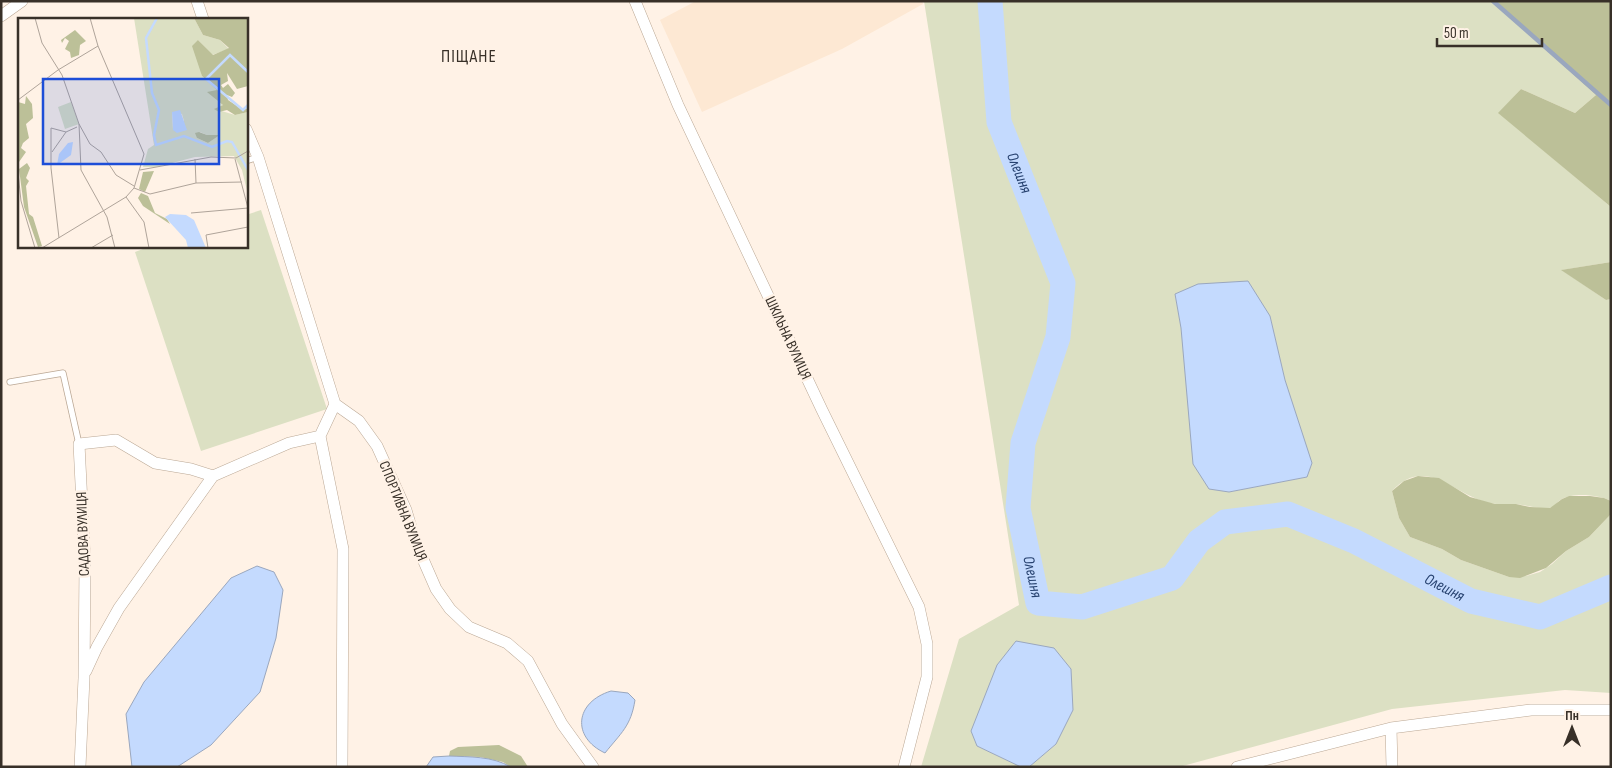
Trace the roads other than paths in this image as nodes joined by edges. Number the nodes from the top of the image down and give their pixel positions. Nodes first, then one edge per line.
1 (22, 1) edge
2 (197, 1) edge
3 (635, 1) edge
4 (1, 16) edge
5 (203, 18) edge
6 (248, 134) edge
7 (258, 157) junction
8 (248, 160) edge
9 (10, 382) dead end
10 (335, 404) junction
11 (320, 436) junction
12 (79, 444) junction
13 (213, 476) junction
14 (84, 678) junction
15 (1611, 710) edge
16 (1392, 728) junction
17 (80, 767) edge
18 (342, 767) edge
19 (593, 767) edge
20 (904, 767) edge
21 (1237, 767) edge
22 (1392, 767) edge

1 - 4 street
2 - 5 street
3 - 20 street, ШКІЛЬНА ВУЛИЦЯ
6 - 7 street
7 - 8 lane
7 - 10 street
9 - 12 lane
10 - 11 street
10 - 19 street, СПОРТИВНА ВУЛИЦЯ
11 - 13 street
11 - 18 street
12 - 13 street
12 - 14 street, САДОВА ВУЛИЦЯ
13 - 14 street
14 - 17 street, САДОВА ВУЛИЦЯ
15 - 16 street
16 - 21 street
16 - 22 street

